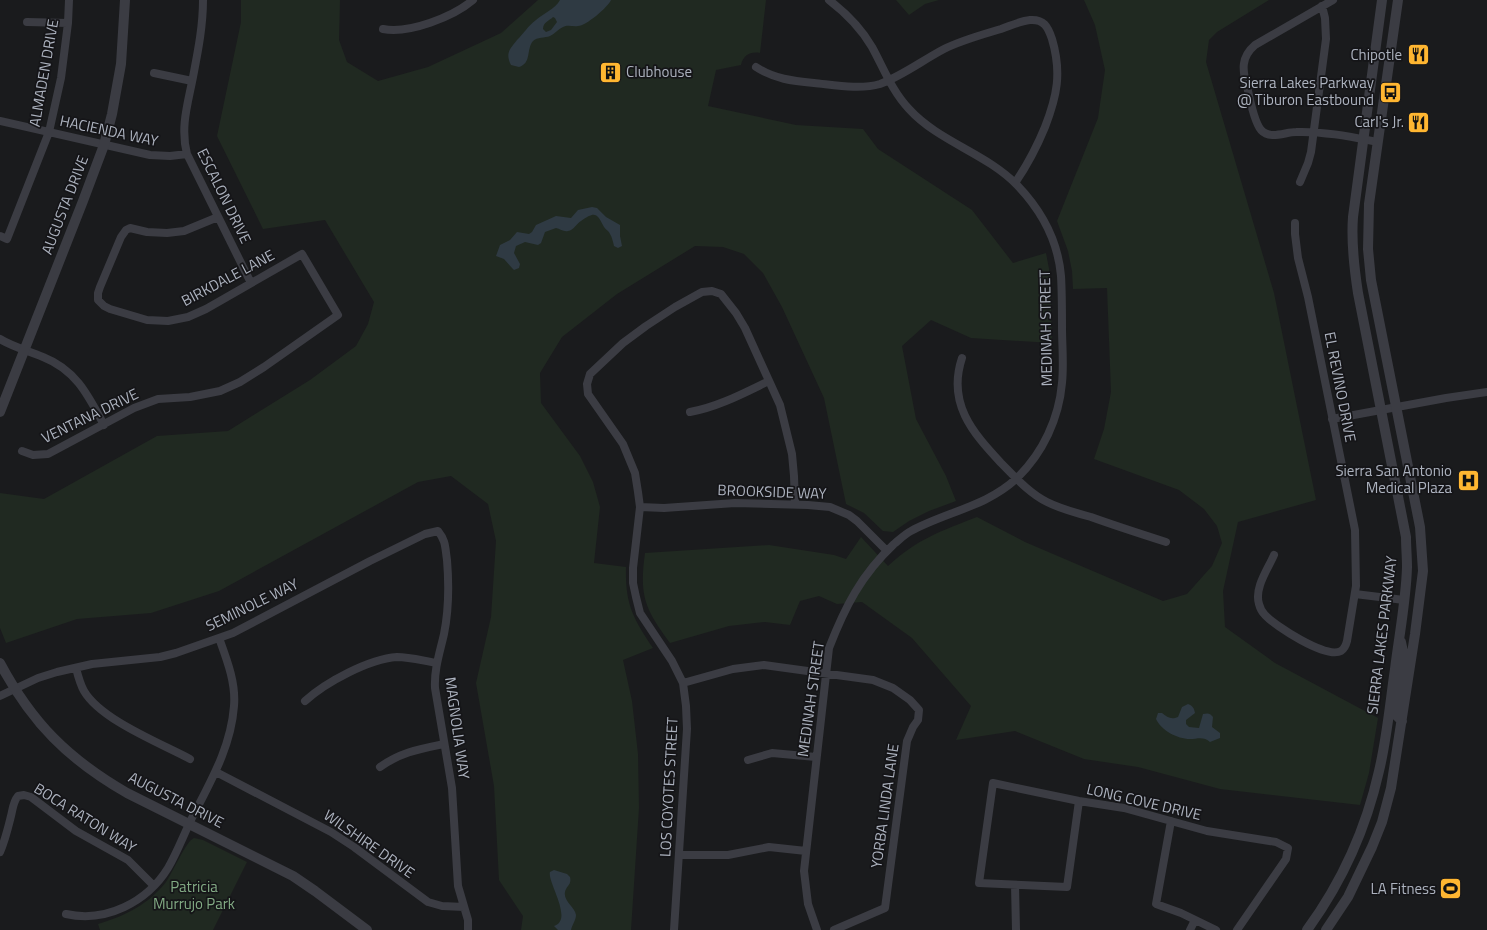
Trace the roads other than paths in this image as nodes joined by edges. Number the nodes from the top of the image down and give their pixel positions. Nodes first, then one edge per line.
1 (69, 0) edge
2 (125, 0) edge
3 (203, 0) edge
4 (473, 0) edge
5 (829, 0) edge
6 (1333, 0) edge
7 (1382, 0) edge
8 (1398, 0) edge
9 (1322, 6) junction
10 (27, 22) dead end
11 (68, 23) junction
12 (383, 29) dead end
13 (756, 67) dead end
14 (154, 74) dead end
15 (888, 80) junction
16 (192, 81) junction
17 (0, 121) edge
18 (49, 132) junction
19 (1314, 133) junction
20 (1363, 139) junction
21 (1378, 142) junction
22 (104, 145) junction
23 (186, 154) junction
24 (1300, 182) dead end
25 (1015, 183) junction
26 (218, 217) junction
27 (1295, 223) dead end
28 (4, 237) edge
29 (251, 283) junction
30 (338, 315) joint
31 (0, 339) edge
32 (24, 350) junction
33 (962, 358) dead end
34 (769, 381) junction
35 (1487, 392) edge
36 (1396, 408) junction
37 (1381, 410) junction
38 (0, 412) edge
39 (690, 412) dead end
40 (1332, 419) junction
41 (104, 425) junction
42 (22, 451) dead end
43 (1017, 479) junction
44 (795, 504) junction
45 (640, 507) junction
46 (438, 531) joint
47 (1166, 542) dead end
48 (887, 551) junction
49 (1274, 555) dead end
50 (1355, 594) junction
51 (1404, 600) junction
52 (219, 638) junction
53 (1399, 639) junction
54 (0, 663) edge
55 (437, 663) junction
56 (76, 668) junction
57 (826, 673) junction
58 (683, 683) junction
59 (15, 689) junction
60 (0, 696) edge
61 (306, 701) dead end
62 (1402, 721) junction
63 (444, 744) junction
64 (816, 757) junction
65 (190, 759) dead end
66 (748, 760) dead end
67 (380, 767) dead end
68 (216, 772) junction
69 (1079, 801) junction
70 (1171, 821) junction
71 (189, 824) junction
72 (806, 851) junction
73 (0, 852) edge
74 (680, 855) junction
75 (1015, 885) junction
76 (153, 886) junction
77 (464, 907) junction
78 (66, 914) dead end
79 (1195, 920) junction
80 (367, 930) edge
81 (468, 930) edge
82 (674, 930) edge
83 (817, 930) edge
84 (834, 930) edge
85 (1016, 930) edge
86 (1190, 930) edge
87 (1216, 930) edge
88 (1237, 930) edge
89 (1307, 930) edge
90 (1326, 930) edge

1 - 11 street, ALMADEN DRIVE
2 - 22 street, AUGUSTA DRIVE
3 - 16 street, ESCALON DRIVE
4 - 12 street
5 - 15 street, MEDINAH STREET
6 - 9 street
7 - 20 street, SIERRA LAKES PARKWAY
8 - 21 street, SIERRA LAKES PARKWAY
9 - 19 street
9 - 19 street
10 - 11 street
11 - 18 street, ALMADEN DRIVE
13 - 15 street
14 - 16 street
15 - 25 street, MEDINAH STREET
15 - 25 street
16 - 23 street, ESCALON DRIVE
17 - 18 street, HACIENDA WAY
18 - 22 street, HACIENDA WAY
18 - 28 street, ALMADEN DRIVE
19 - 20 street
19 - 24 street
20 - 21 street
20 - 37 street, SIERRA LAKES PARKWAY
21 - 36 street, SIERRA LAKES PARKWAY
22 - 23 street, HACIENDA WAY
22 - 32 street, AUGUSTA DRIVE
23 - 26 street, ESCALON DRIVE
25 - 43 street, MEDINAH STREET
26 - 29 street, ESCALON DRIVE
26 - 29 street, BIRKDALE LANE
27 - 40 street, EL REVINO DRIVE
29 - 30 street, BIRKDALE LANE
30 - 41 street, VENTANA DRIVE
31 - 32 street
32 - 38 street, AUGUSTA DRIVE
32 - 41 street
33 - 43 street
34 - 39 street
34 - 44 street
34 - 45 street, LOS COYOTES STREET
35 - 36 street
36 - 37 street
36 - 62 street, SIERRA LAKES PARKWAY
37 - 40 street
37 - 51 street, SIERRA LAKES PARKWAY
40 - 50 street, EL REVINO DRIVE
41 - 42 street, VENTANA DRIVE
43 - 47 street
43 - 48 street, MEDINAH STREET
44 - 45 street, BROOKSIDE WAY
44 - 48 street, BROOKSIDE WAY
45 - 58 street, LOS COYOTES STREET
46 - 52 street, SEMINOLE WAY
46 - 55 street, MAGNOLIA WAY
48 - 57 street, MEDINAH STREET
49 - 50 street, EL REVINO DRIVE
50 - 51 street
51 - 53 street, SIERRA LAKES PARKWAY
52 - 56 street, SEMINOLE WAY
52 - 68 street
53 - 62 street
53 - 89 street, SIERRA LAKES PARKWAY
54 - 59 street, AUGUSTA DRIVE
55 - 61 street
55 - 63 street, MAGNOLIA WAY
56 - 59 street, SEMINOLE WAY
56 - 65 street
57 - 58 street
57 - 64 street, MEDINAH STREET
57 - 84 street, YORBA LINDA LANE
58 - 74 street, LOS COYOTES STREET
59 - 60 street, SEMINOLE WAY
59 - 71 street, AUGUSTA DRIVE
62 - 90 street, SIERRA LAKES PARKWAY
63 - 67 street
63 - 77 street, MAGNOLIA WAY
64 - 66 street
64 - 72 street, MEDINAH STREET
68 - 71 street
68 - 77 street, WILSHIRE DRIVE
69 - 70 street, LONG COVE DRIVE
69 - 75 street
69 - 75 street, LONG COVE DRIVE
70 - 79 street
70 - 88 street, LONG COVE DRIVE
71 - 76 street
71 - 80 street, AUGUSTA DRIVE
72 - 74 street
72 - 83 street, MEDINAH STREET
73 - 76 street, BOCA RATON WAY
74 - 82 street, LOS COYOTES STREET
75 - 85 street
76 - 78 street
77 - 81 street, MAGNOLIA WAY
79 - 86 street
79 - 87 street

